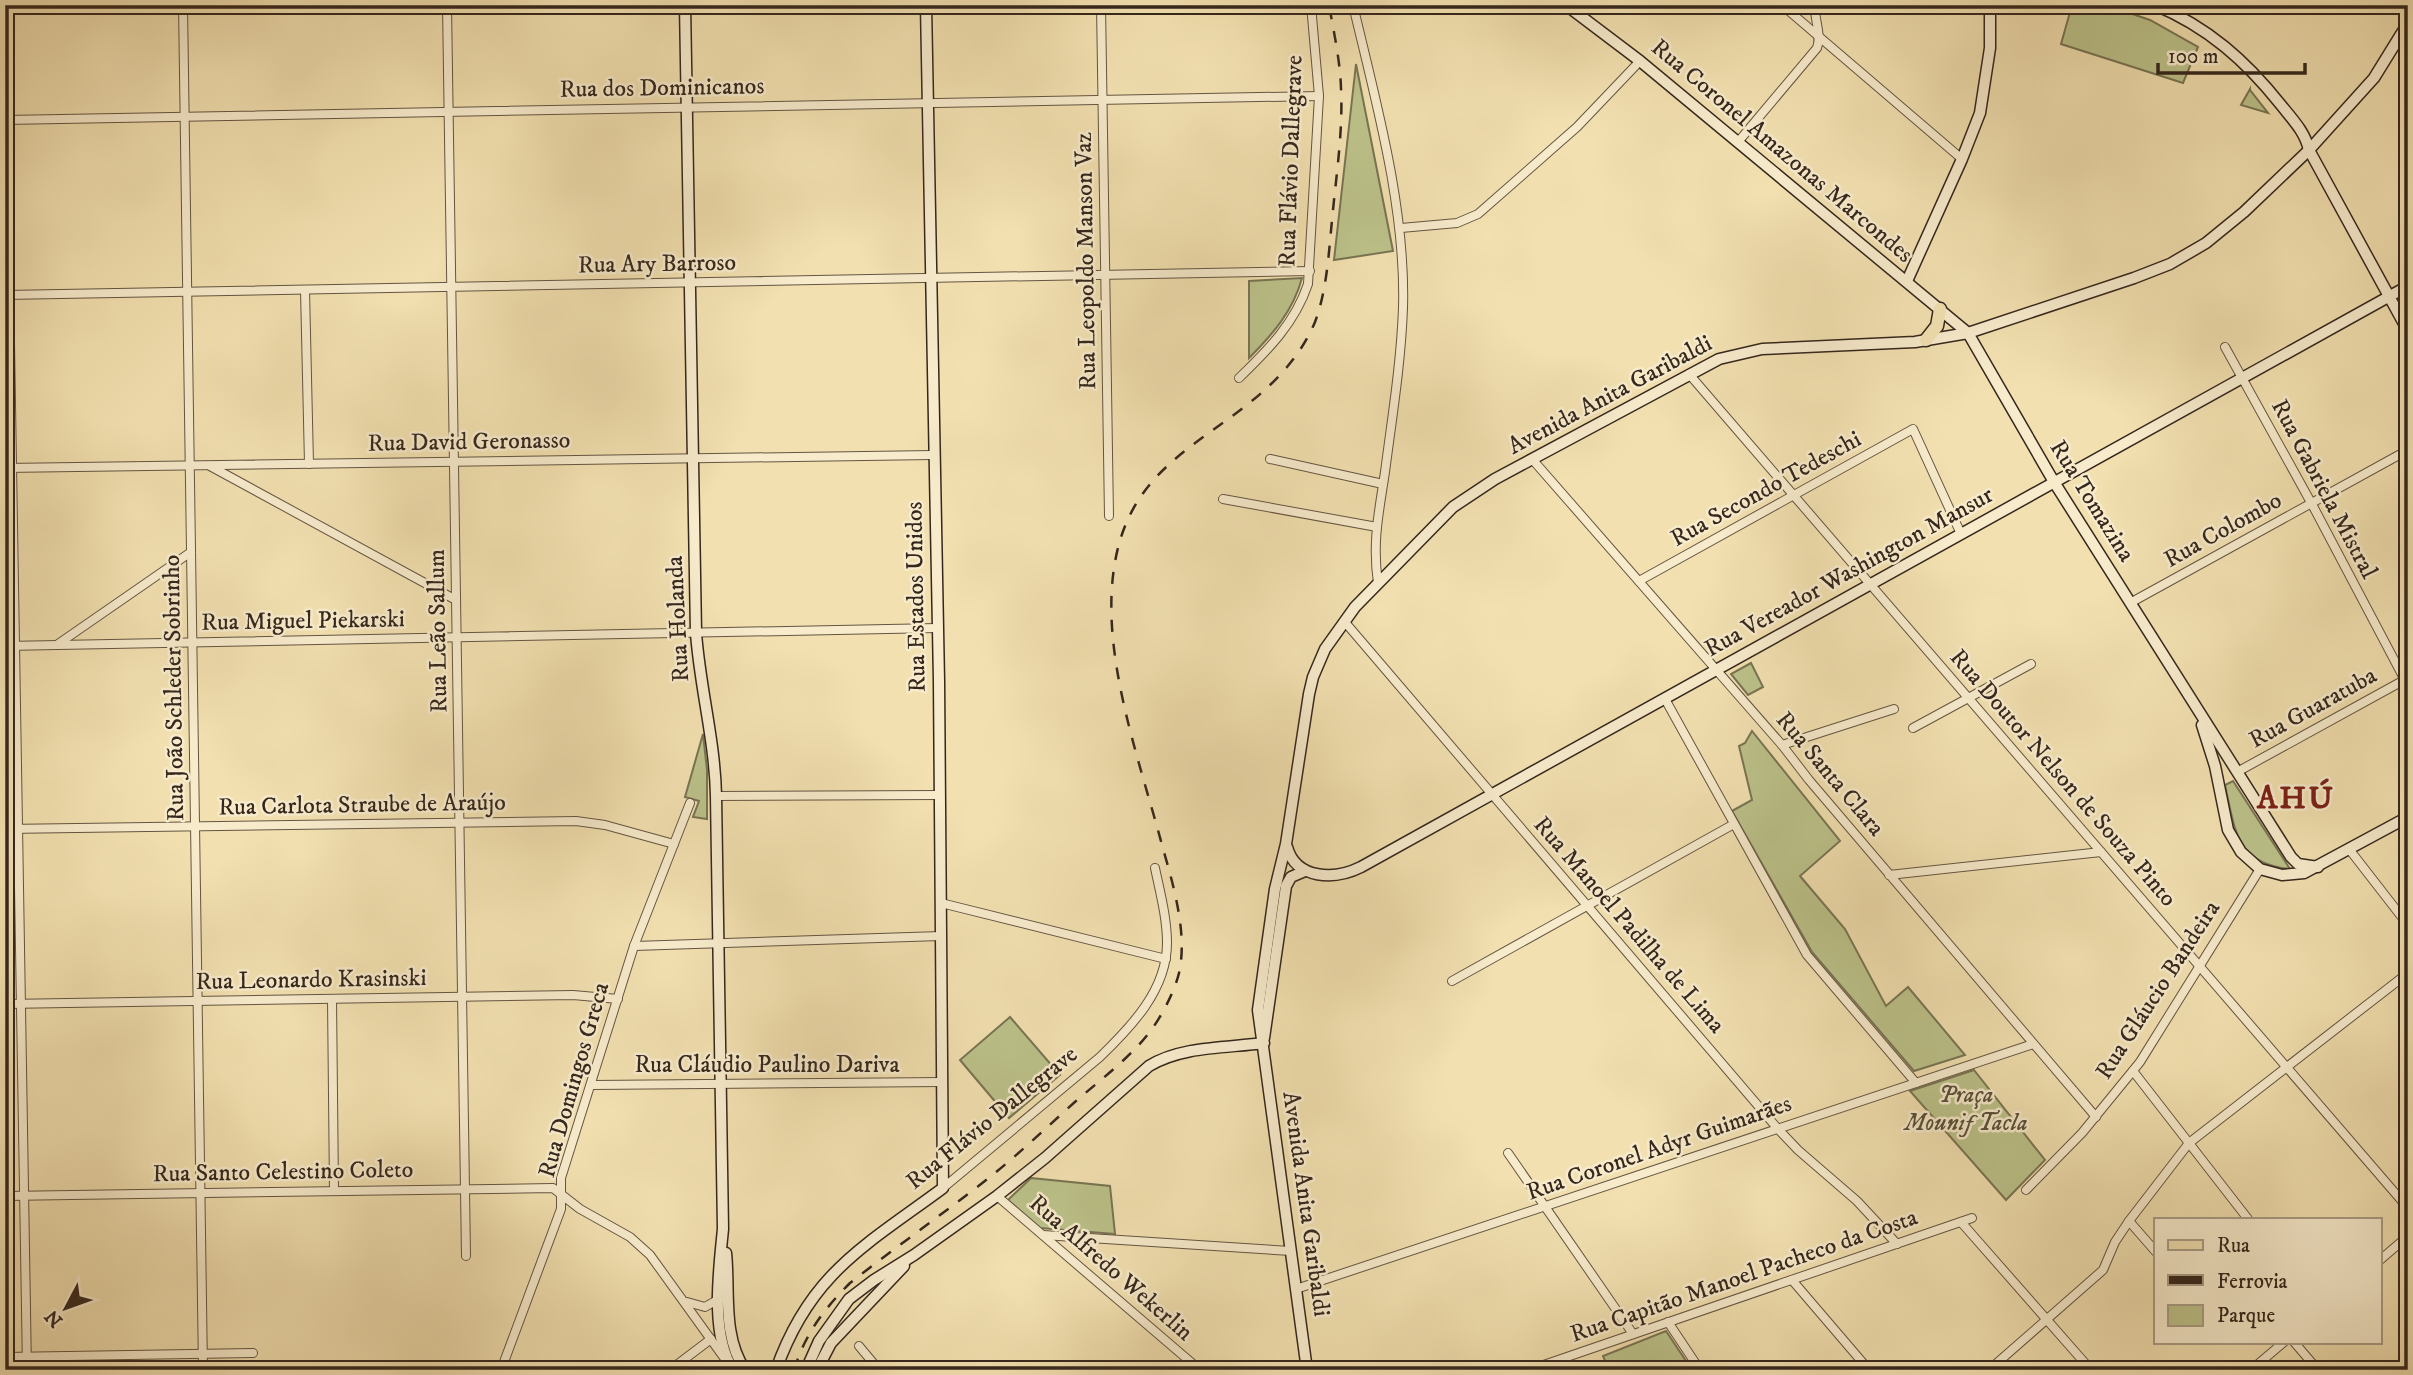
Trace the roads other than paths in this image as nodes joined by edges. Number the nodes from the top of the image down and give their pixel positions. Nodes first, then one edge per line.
1 (183, 5) edge
2 (447, 5) edge
3 (685, 5) edge
4 (926, 5) edge
5 (1101, 5) edge
6 (1311, 5) edge
7 (1353, 5) edge
8 (1566, 5) edge
9 (1782, 5) edge
10 (1815, 5) edge
11 (1990, 5) edge
12 (2155, 5) edge
13 (2408, 23) edge
14 (1819, 37) junction
15 (5, 41) edge
16 (1640, 61) junction
17 (1318, 96) junction
18 (1103, 99) junction
19 (928, 102) junction
20 (687, 107) junction
21 (449, 111) junction
22 (185, 116) junction
23 (6, 120) edge
24 (1738, 142) junction
25 (2309, 150) junction
26 (1962, 159) junction
27 (1401, 228) junction
28 (1310, 271) junction
29 (1105, 275) junction
30 (930, 278) junction
31 (1907, 281) junction
32 (690, 282) junction
33 (2408, 286) edge
34 (452, 287) junction
35 (304, 289) junction
36 (187, 292) junction
37 (7, 295) edge
38 (2389, 296) junction
39 (1940, 309) junction
40 (2408, 331) edge
41 (1968, 333) junction
42 (1926, 340) junction
43 (2224, 347) dead end
44 (1689, 374) junction
45 (1239, 378) dead end
46 (2242, 378) junction
47 (2408, 450) edge
48 (933, 455) junction
49 (693, 459) junction
50 (1270, 459) dead end
51 (1532, 459) junction
52 (454, 462) junction
53 (309, 464) junction
54 (190, 465) junction
55 (208, 465) junction
56 (9, 468) edge
57 (2054, 482) junction
58 (1383, 484) junction
59 (1794, 495) junction
60 (1223, 499) dead end
61 (2312, 503) junction
62 (1109, 516) dead end
63 (1377, 527) junction
64 (1961, 534) junction
65 (191, 552) junction
66 (1639, 582) junction
67 (1378, 583) junction
68 (1871, 584) junction
69 (456, 600) junction
70 (2130, 603) junction
71 (1344, 621) junction
72 (938, 628) junction
73 (696, 633) junction
74 (457, 638) junction
75 (192, 643) junction
76 (57, 645) junction
77 (5, 646) edge
78 (15, 646) junction
79 (2031, 664) dead end
80 (1716, 670) junction
81 (2407, 681) edge
82 (2184, 688) junction
83 (1968, 698) junction
84 (1665, 699) junction
85 (1894, 709) dead end
86 (1913, 728) dead end
87 (1782, 745) junction
88 (2237, 772) junction
89 (2220, 787) junction
90 (940, 794) junction
91 (1492, 794) junction
92 (716, 796) junction
93 (690, 803) dead end
94 (2408, 817) edge
95 (460, 822) junction
96 (1734, 824) junction
97 (195, 826) junction
98 (18, 828) junction
99 (5, 829) edge
100 (674, 844) junction
101 (1286, 844) junction
102 (2349, 849) junction
103 (2101, 852) junction
104 (2318, 867) junction
105 (1155, 868) dead end
106 (2260, 869) junction
107 (1304, 871) junction
108 (1889, 875) junction
109 (941, 903) junction
110 (1587, 906) junction
111 (2408, 925) edge
112 (941, 936) junction
113 (719, 943) junction
114 (634, 946) junction
115 (1166, 959) junction
116 (2199, 966) junction
117 (2408, 972) edge
118 (1452, 981) dead end
119 (462, 997) junction
120 (332, 999) junction
121 (618, 999) junction
122 (198, 1001) junction
123 (5, 1004) edge
124 (21, 1004) junction
125 (1264, 1043) junction
126 (2034, 1044) junction
127 (2287, 1067) junction
128 (2133, 1071) junction
129 (942, 1082) junction
130 (1916, 1083) junction
131 (721, 1084) junction
132 (591, 1085) junction
133 (2096, 1117) junction
134 (1778, 1129) junction
135 (2189, 1143) junction
136 (1508, 1153) dead end
137 (465, 1188) junction
138 (943, 1188) junction
139 (334, 1190) junction
140 (2026, 1190) dead end
141 (561, 1191) junction
142 (200, 1193) junction
143 (5, 1196) edge
144 (24, 1196) junction
145 (997, 1196) junction
146 (1544, 1207) junction
147 (2408, 1208) edge
148 (1972, 1218) dead end
149 (2247, 1218) edge
150 (2129, 1221) junction
151 (1961, 1222) junction
152 (723, 1229) junction
153 (1042, 1235) junction
154 (2408, 1236) edge
155 (1897, 1244) junction
156 (2154, 1250) edge
157 (1291, 1251) junction
158 (914, 1255) junction
159 (466, 1256) dead end
160 (2382, 1258) edge
161 (1792, 1280) junction
162 (1296, 1289) junction
163 (682, 1298) junction
164 (719, 1299) junction
165 (2047, 1320) junction
166 (1668, 1322) junction
167 (1633, 1334) junction
168 (711, 1339) junction
169 (2282, 1344) edge
170 (2296, 1344) edge
171 (859, 1346) dead end
172 (253, 1353) dead end
173 (203, 1354) junction
174 (26, 1356) junction
175 (5, 1357) edge
176 (737, 1367) edge
177 (27, 1370) edge
178 (203, 1370) edge
179 (501, 1370) edge
180 (670, 1370) edge
181 (776, 1370) edge
182 (806, 1370) edge
183 (817, 1370) edge
184 (879, 1370) edge
185 (1200, 1370) edge
186 (1307, 1370) edge
187 (1529, 1370) edge
188 (1700, 1370) edge
189 (1869, 1370) edge
190 (1989, 1370) edge
191 (2091, 1370) edge
192 (2251, 1370) edge
193 (2318, 1370) edge

1 - 22 street, Rua João Schleder Sobrinho
2 - 21 street, Rua Leão Sallum
3 - 20 main road, Rua Holanda
4 - 19 main road, Rua Estados Unidos
5 - 18 street, Rua Leopoldo Manson Vaz
6 - 17 street, Rua Flávio Dallegrave
7 - 27 street
8 - 16 main road, Rua Coronel Amazonas Marcondes
9 - 14 street
10 - 14 street
11 - 26 main road
12 - 25 main road
13 - 25 main road, Avenida Anita Garibaldi
14 - 24 street
14 - 26 street
15 - 23 street
16 - 24 main road, Rua Coronel Amazonas Marcondes
16 - 27 street
17 - 18 street, Rua dos Dominicanos
17 - 28 street, Rua Flávio Dallegrave
18 - 19 street, Rua dos Dominicanos
18 - 29 street, Rua Leopoldo Manson Vaz
19 - 20 street, Rua dos Dominicanos
19 - 30 main road, Rua Estados Unidos
20 - 21 street, Rua dos Dominicanos
20 - 32 main road, Rua Holanda
21 - 22 street, Rua dos Dominicanos
21 - 34 street, Rua Leão Sallum
22 - 23 street, Rua dos Dominicanos
22 - 36 street, Rua João Schleder Sobrinho
23 - 37 street
24 - 31 main road, Rua Coronel Amazonas Marcondes
25 - 38 main road
25 - 41 main road, Avenida Anita Garibaldi
26 - 31 main road
27 - 58 street
28 - 29 street, Rua Ary Barroso
28 - 45 street, Rua Flávio Dallegrave
29 - 30 street, Rua Ary Barroso
29 - 62 street, Rua Leopoldo Manson Vaz
30 - 32 street, Rua Ary Barroso
30 - 48 main road, Rua Estados Unidos
31 - 39 main road, Rua Coronel Amazonas Marcondes
32 - 34 street, Rua Ary Barroso
32 - 49 main road, Rua Holanda
33 - 38 main road, Rua Vereador Washington Mansur
34 - 35 street, Rua Ary Barroso
34 - 52 street, Rua Leão Sallum
35 - 36 street, Rua Ary Barroso
35 - 53 street
36 - 37 street, Rua Ary Barroso
36 - 54 street, Rua João Schleder Sobrinho
37 - 56 street
38 - 40 main road
38 - 46 main road, Rua Vereador Washington Mansur
39 - 41 main road, Rua Coronel Amazonas Marcondes
39 - 42 main road
41 - 42 main road, Avenida Anita Garibaldi
41 - 57 main road, Rua Tomazina
42 - 44 main road, Avenida Anita Garibaldi
43 - 46 street, Rua Gabriela Mistral
44 - 51 main road, Avenida Anita Garibaldi
44 - 59 street, Rua Doutor Nelson de Souza Pinto
46 - 57 main road, Rua Vereador Washington Mansur
46 - 61 street, Rua Gabriela Mistral
47 - 61 street, Rua Colombo
48 - 49 street, Rua David Geronasso
48 - 72 main road, Rua Estados Unidos
49 - 52 street, Rua David Geronasso
49 - 73 main road, Rua Holanda
50 - 58 street
51 - 66 street, Rua Santa Clara
51 - 67 main road, Avenida Anita Garibaldi
52 - 53 street, Rua David Geronasso
52 - 69 street, Rua Leão Sallum
53 - 55 street, Rua David Geronasso
54 - 55 street, Rua David Geronasso
54 - 56 street, Rua David Geronasso
54 - 65 street, Rua João Schleder Sobrinho
55 - 69 street
56 - 78 street
57 - 64 main road, Rua Vereador Washington Mansur
57 - 70 main road, Rua Tomazina
58 - 63 street
59 - 64 street, Rua Secondo Tedeschi
59 - 66 street, Rua Secondo Tedeschi
59 - 68 street, Rua Doutor Nelson de Souza Pinto
60 - 63 street
61 - 70 street, Rua Colombo
61 - 81 street, Rua Gabriela Mistral
63 - 67 street
64 - 68 main road, Rua Vereador Washington Mansur
65 - 75 street, Rua João Schleder Sobrinho
65 - 76 street
66 - 80 street, Rua Santa Clara
67 - 71 main road, Avenida Anita Garibaldi
68 - 80 main road, Rua Vereador Washington Mansur
68 - 83 street, Rua Doutor Nelson de Souza Pinto
69 - 74 street, Rua Leão Sallum
70 - 82 main road, Rua Tomazina
71 - 91 street, Rua Manoel Padilha de Lima
71 - 101 main road, Avenida Anita Garibaldi
72 - 73 street, Rua Miguel Piekarski
72 - 90 main road, Rua Estados Unidos
73 - 74 street, Rua Miguel Piekarski
73 - 92 main road, Rua Holanda
74 - 75 street, Rua Miguel Piekarski
74 - 95 street, Rua Leão Sallum
75 - 76 street, Rua Miguel Piekarski
75 - 97 street, Rua João Schleder Sobrinho
76 - 78 street, Rua Miguel Piekarski
77 - 78 street, Rua Miguel Piekarski
78 - 98 street
79 - 83 street
80 - 84 main road, Rua Vereador Washington Mansur
80 - 87 street, Rua Santa Clara
81 - 88 street, Rua Guaratuba
82 - 88 main road, Rua Tomazina
82 - 89 main road, Rua Tomazina
83 - 86 street
83 - 103 street, Rua Doutor Nelson de Souza Pinto
84 - 91 main road, Rua Vereador Washington Mansur
84 - 96 street
85 - 87 street
87 - 108 street, Rua Santa Clara
88 - 89 main road
88 - 104 main road, Rua Tomazina
89 - 106 main road, Rua Tomazina
90 - 92 street
90 - 109 main road, Rua Estados Unidos
91 - 107 main road, Rua Vereador Washington Mansur
91 - 110 street, Rua Manoel Padilha de Lima
92 - 113 main road, Rua Holanda
93 - 100 street, Rua Domingos Greca
94 - 102 main road
95 - 97 street, Rua Carlota Straube de Araújo
95 - 100 street, Rua Carlota Straube de Araújo
95 - 119 street, Rua Leão Sallum
96 - 110 street
96 - 130 street
97 - 98 street, Rua Carlota Straube de Araújo
97 - 122 street, Rua João Schleder Sobrinho
98 - 99 street, Rua Carlota Straube de Araújo
98 - 124 street
100 - 114 street, Rua Domingos Greca
101 - 107 main road
101 - 125 main road, Avenida Anita Garibaldi
102 - 104 main road
102 - 111 street
103 - 108 street
103 - 116 street, Rua Doutor Nelson de Souza Pinto
104 - 106 main road
105 - 115 street, Rua Flávio Dallegrave
106 - 116 street, Rua Gláucio Bandeira
107 - 125 main road, Avenida Anita Garibaldi
108 - 126 street, Rua Santa Clara
109 - 112 main road, Rua Estados Unidos
109 - 115 street
110 - 118 street
110 - 134 street, Rua Manoel Padilha de Lima
112 - 113 street
112 - 129 main road, Rua Estados Unidos
113 - 114 street
113 - 131 main road, Rua Holanda
114 - 121 street, Rua Domingos Greca
115 - 138 street, Rua Flávio Dallegrave
116 - 127 street, Rua Doutor Nelson de Souza Pinto
116 - 128 street, Rua Gláucio Bandeira
117 - 127 street
119 - 120 street, Rua Leonardo Krasinski
119 - 121 street, Rua Leonardo Krasinski
119 - 137 street, Rua Leão Sallum
120 - 122 street, Rua Leonardo Krasinski
120 - 139 street
121 - 132 street, Rua Domingos Greca
122 - 124 street, Rua Leonardo Krasinski
122 - 142 street, Rua João Schleder Sobrinho
123 - 124 street, Rua Leonardo Krasinski
124 - 144 street
125 - 145 main road
125 - 157 main road, Avenida Anita Garibaldi
126 - 130 street, Rua Coronel Adyr Guimarães
126 - 133 street, Rua Santa Clara
127 - 135 street
127 - 147 street, Rua Doutor Nelson de Souza Pinto
128 - 133 street, Rua Gláucio Bandeira
128 - 135 street
129 - 131 street, Rua Cláudio Paulino Dariva
129 - 138 main road, Rua Estados Unidos
130 - 134 street, Rua Coronel Adyr Guimarães
131 - 132 street, Rua Cláudio Paulino Dariva
131 - 152 main road, Rua Holanda
132 - 141 street, Rua Domingos Greca
133 - 140 street, Rua Gláucio Bandeira
134 - 146 street, Rua Coronel Adyr Guimarães
134 - 155 street, Rua Manoel Padilha de Lima
135 - 149 street
135 - 150 street
136 - 146 street
137 - 139 street, Rua Santo Celestino Coleto
137 - 141 street, Rua Santo Celestino Coleto
137 - 159 street, Rua Leão Sallum
138 - 181 main road, Rua Flávio Dallegrave
139 - 142 street, Rua Santo Celestino Coleto
141 - 163 street
141 - 179 street, Rua Domingos Greca
142 - 144 street, Rua Santo Celestino Coleto
142 - 173 street, Rua João Schleder Sobrinho
143 - 144 street, Rua Santo Celestino Coleto
144 - 174 street
145 - 153 street, Rua Alfredo Wekerlin
145 - 158 main road
146 - 162 street, Rua Coronel Adyr Guimarães
146 - 167 street
148 - 151 street, Rua Capitão Manoel Pacheco da Costa
150 - 156 street
150 - 165 street
151 - 155 street, Rua Capitão Manoel Pacheco da Costa
151 - 165 street
152 - 164 main road, Rua Holanda
152 - 176 main road, Rua Holanda
153 - 157 street
153 - 185 street, Rua Alfredo Wekerlin
154 - 160 street
155 - 161 street, Rua Capitão Manoel Pacheco da Costa
157 - 162 main road, Avenida Anita Garibaldi
158 - 182 main road
158 - 183 main road
161 - 166 street, Rua Capitão Manoel Pacheco da Costa
161 - 189 street
162 - 186 main road, Avenida Anita Garibaldi
163 - 164 street
163 - 168 street
164 - 176 main road, Rua Holanda
165 - 190 street
165 - 191 street
166 - 167 street, Rua Capitão Manoel Pacheco da Costa
166 - 188 street
167 - 187 street, Rua Capitão Manoel Pacheco da Costa
168 - 176 street
168 - 180 street
169 - 192 street
170 - 193 street
171 - 184 street
172 - 173 street
173 - 174 street
173 - 178 street, Rua João Schleder Sobrinho
174 - 175 street
174 - 177 street

